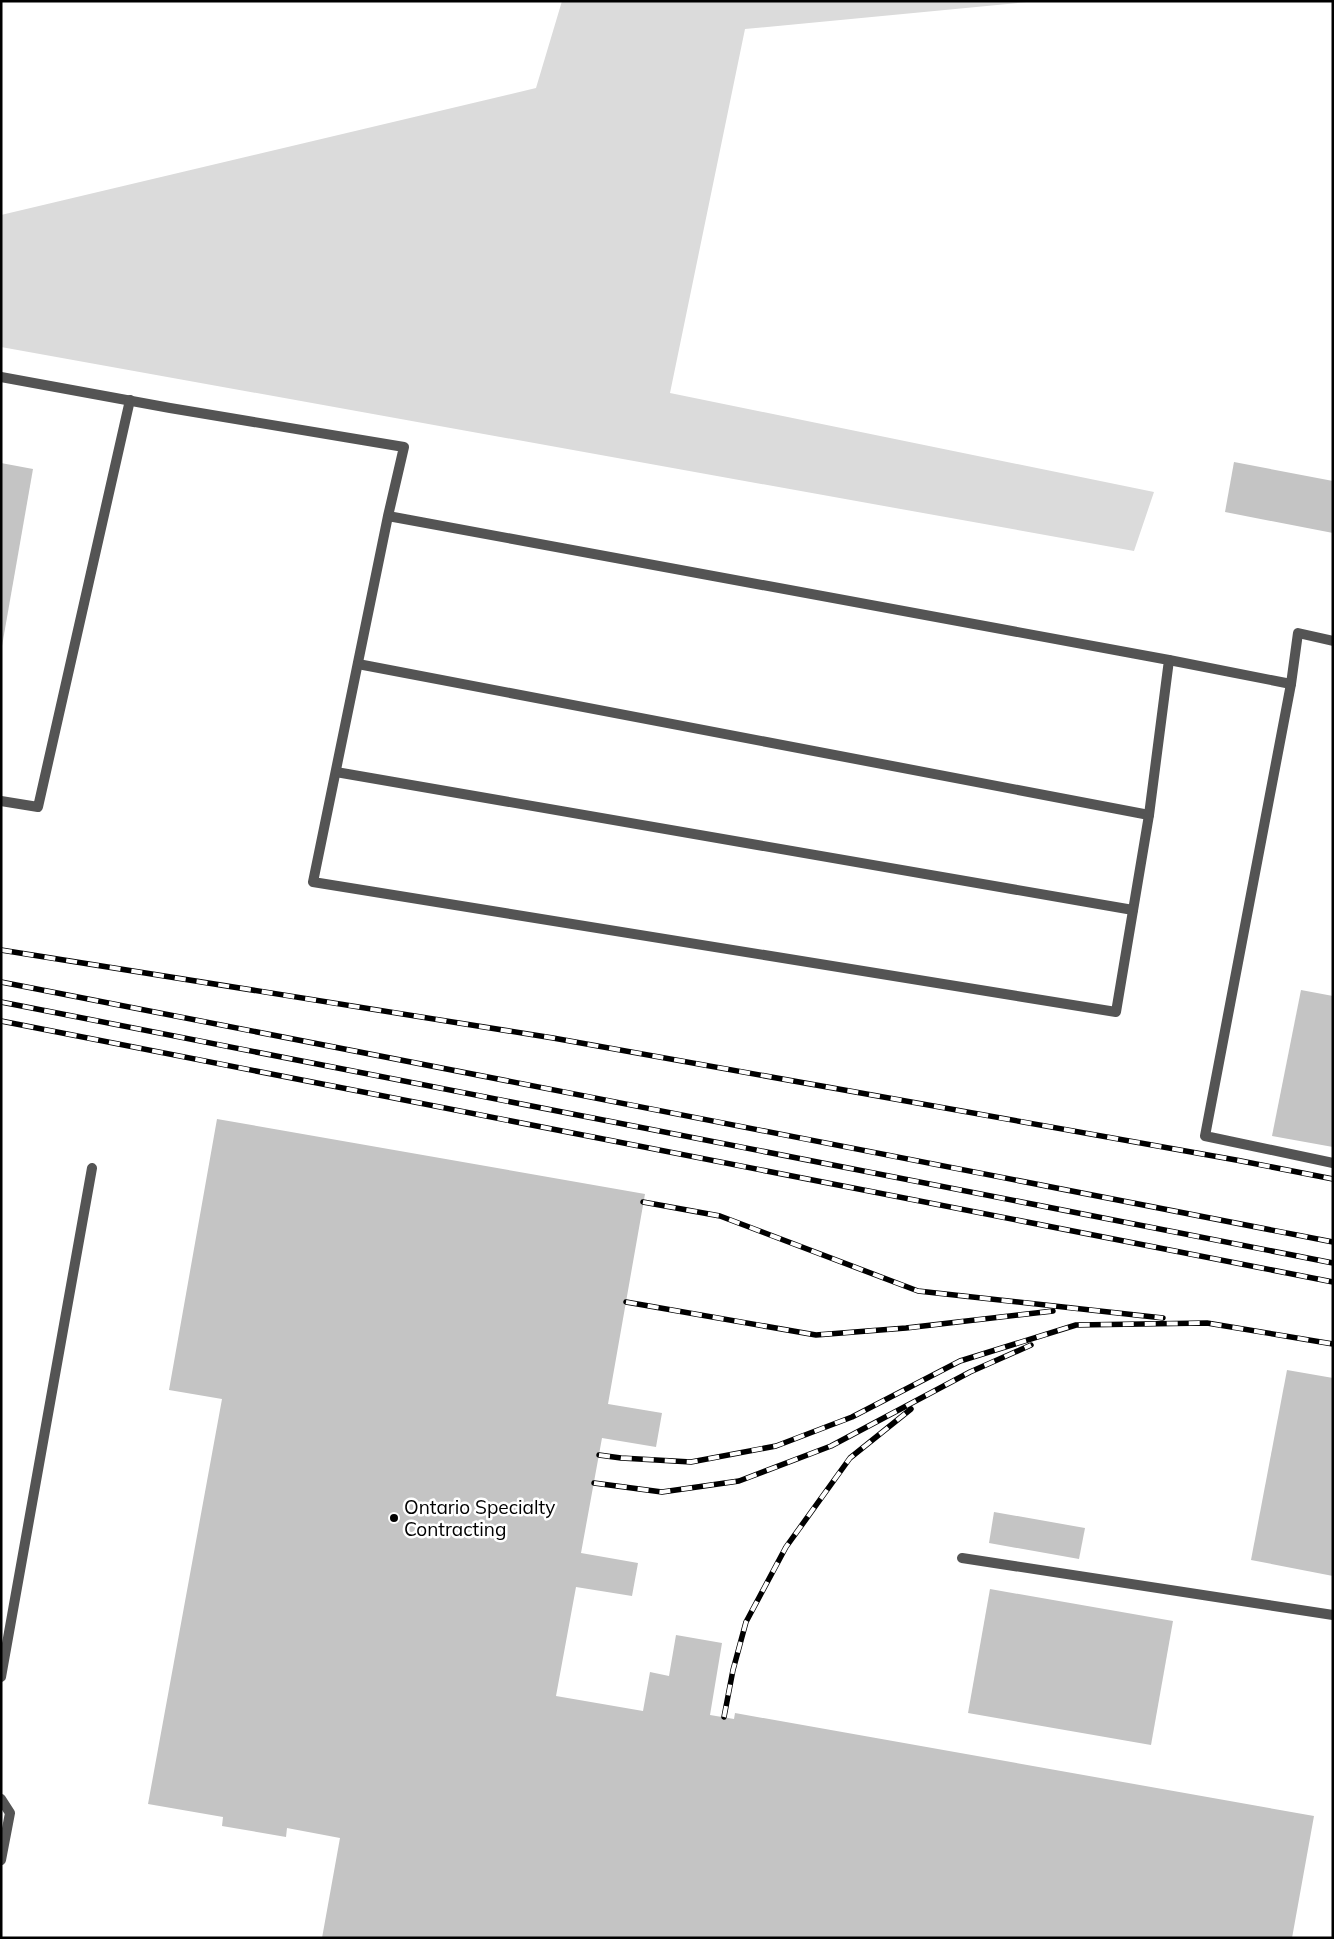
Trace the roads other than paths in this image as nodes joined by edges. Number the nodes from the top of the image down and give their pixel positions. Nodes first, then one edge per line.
1 (1, 377) edge
2 (130, 400) junction
3 (388, 516) junction
4 (1333, 641) edge
5 (1169, 660) junction
6 (358, 664) junction
7 (1291, 684) junction
8 (336, 772) junction
9 (1, 801) edge
10 (1149, 815) junction
11 (1133, 910) junction
12 (1333, 1163) edge
13 (92, 1168) dead end
14 (962, 1558) dead end
15 (1333, 1615) edge
16 (1, 1677) edge
17 (1, 1799) edge
18 (1, 1860) edge

1 - 2 lane
2 - 3 lane
2 - 9 lane
3 - 5 lane
3 - 6 lane
4 - 7 lane
5 - 7 lane
5 - 10 lane
6 - 8 lane
6 - 10 lane
7 - 12 lane
8 - 11 lane
8 - 11 lane
10 - 11 lane
13 - 16 lane
14 - 15 lane
17 - 18 lane

